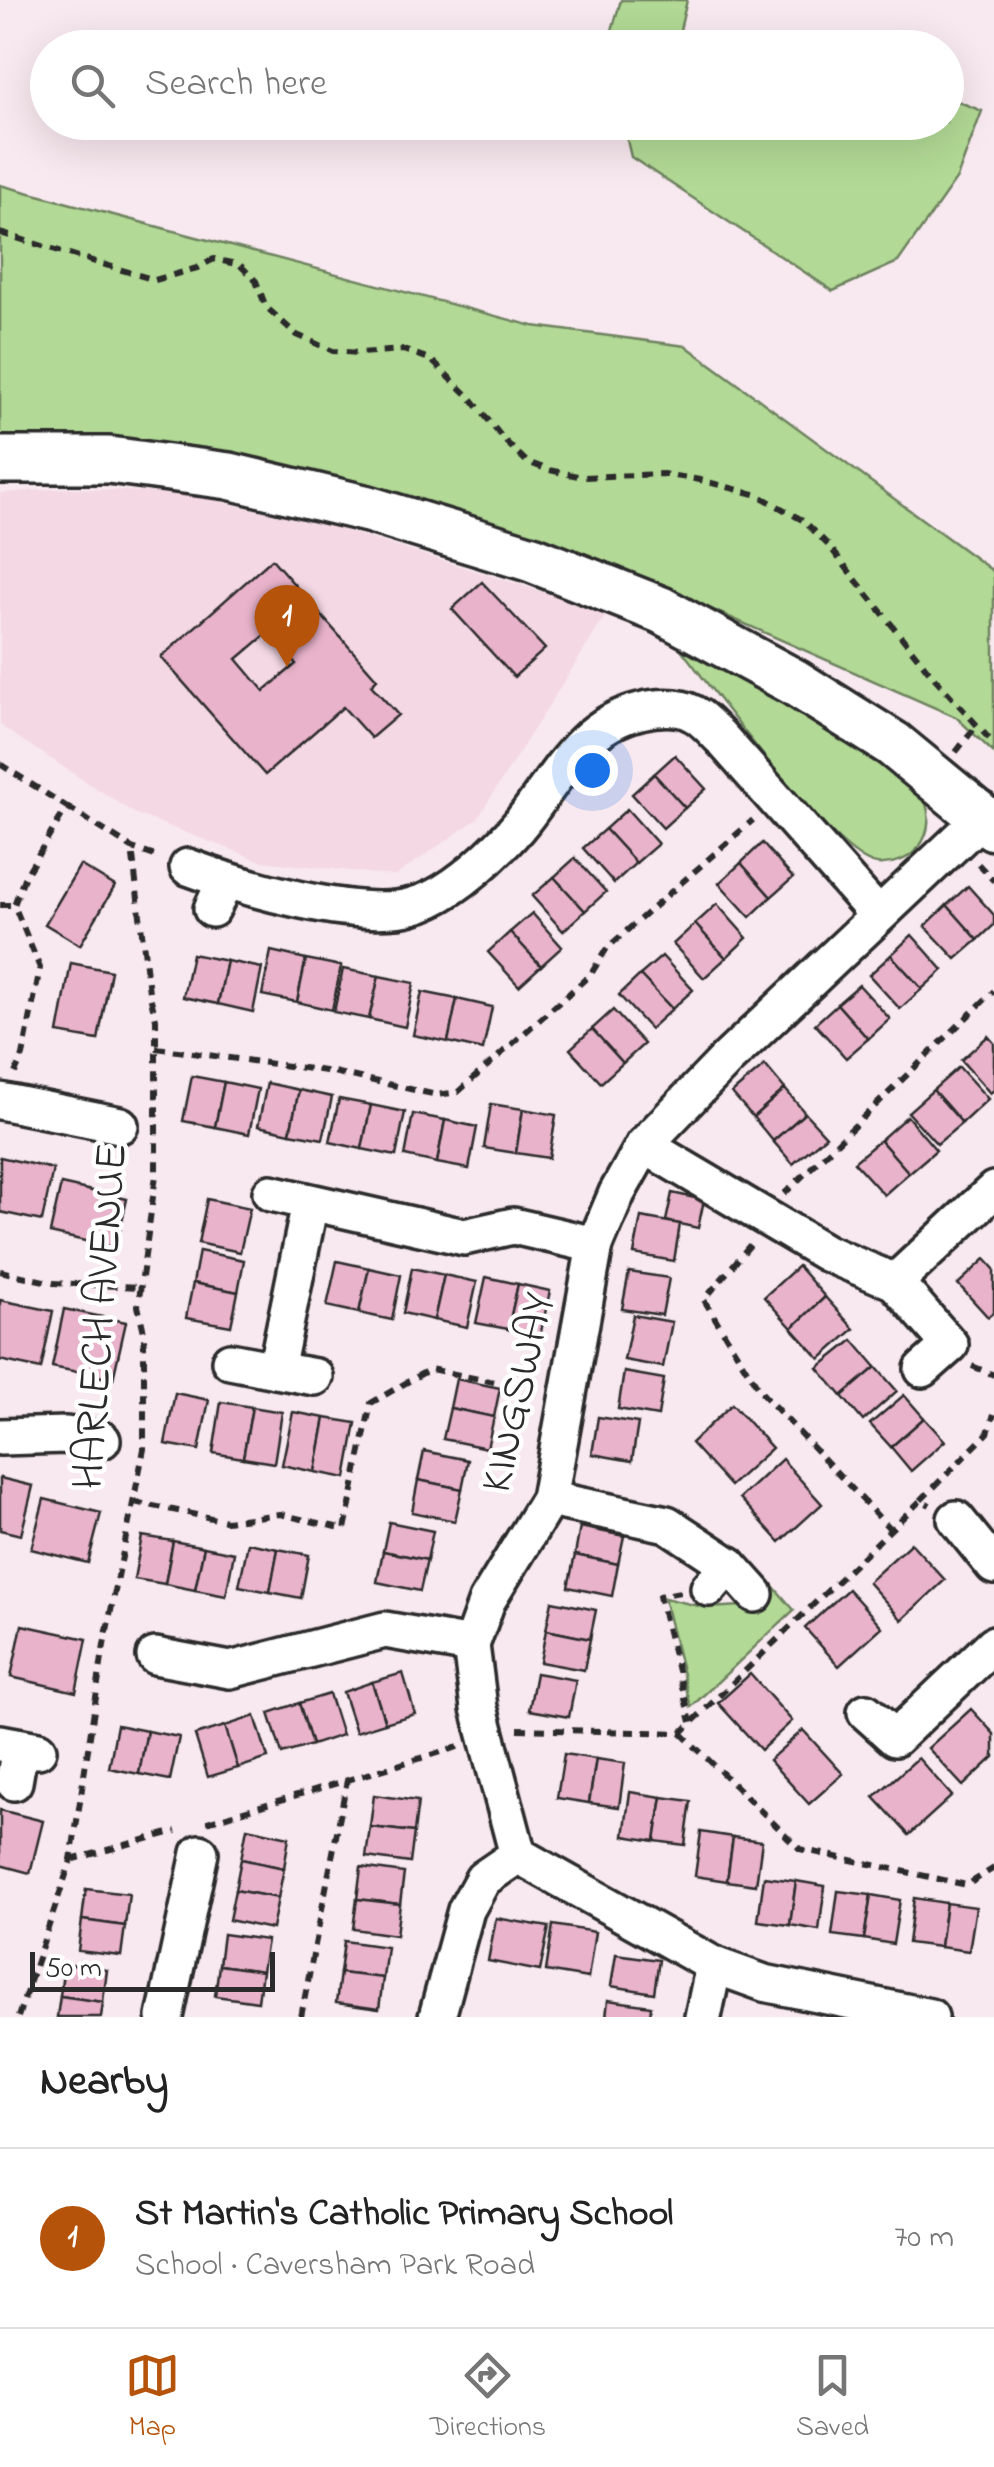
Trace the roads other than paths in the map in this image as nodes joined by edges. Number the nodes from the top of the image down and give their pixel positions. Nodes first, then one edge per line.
1 (0, 460) edge
2 (989, 822) edge
3 (188, 867) road end
4 (877, 914) junction
5 (0, 1101) edge
6 (120, 1125) dead end
7 (644, 1145) junction
8 (994, 1190) edge
9 (271, 1193) dead end
10 (310, 1203) junction
11 (595, 1245) junction
12 (895, 1282) junction
13 (230, 1362) dead end
14 (970, 1362) edge
15 (276, 1370) junction
16 (924, 1370) dead end
17 (315, 1377) dead end
18 (0, 1437) edge
19 (102, 1440) dead end
20 (549, 1499) junction
21 (956, 1519) road end
22 (994, 1566) edge
23 (754, 1594) dead end
24 (994, 1644) edge
25 (471, 1645) junction
26 (155, 1656) dead end
27 (866, 1712) dead end
28 (19, 1746) edge
29 (14, 1782) dead end
30 (196, 1835) road end
31 (518, 1855) junction
32 (714, 1965) junction
33 (165, 2017) edge
34 (437, 2017) edge
35 (703, 2017) edge
36 (930, 2017) edge

1 - 2 street
2 - 4 street, KINGSWAY
3 - 4 street
4 - 7 street, KINGSWAY
5 - 6 street
7 - 11 street, KINGSWAY
7 - 12 street
8 - 12 street
9 - 10 street
10 - 11 street
10 - 15 street
11 - 20 street, KINGSWAY
12 - 14 street
13 - 15 street
14 - 16 street
15 - 17 street
18 - 19 street
20 - 23 street
20 - 25 street, KINGSWAY
21 - 22 street
24 - 27 street
25 - 26 street
25 - 31 street, KINGSWAY
28 - 29 street
30 - 33 street
31 - 32 street
31 - 34 street
32 - 35 street
32 - 36 street

